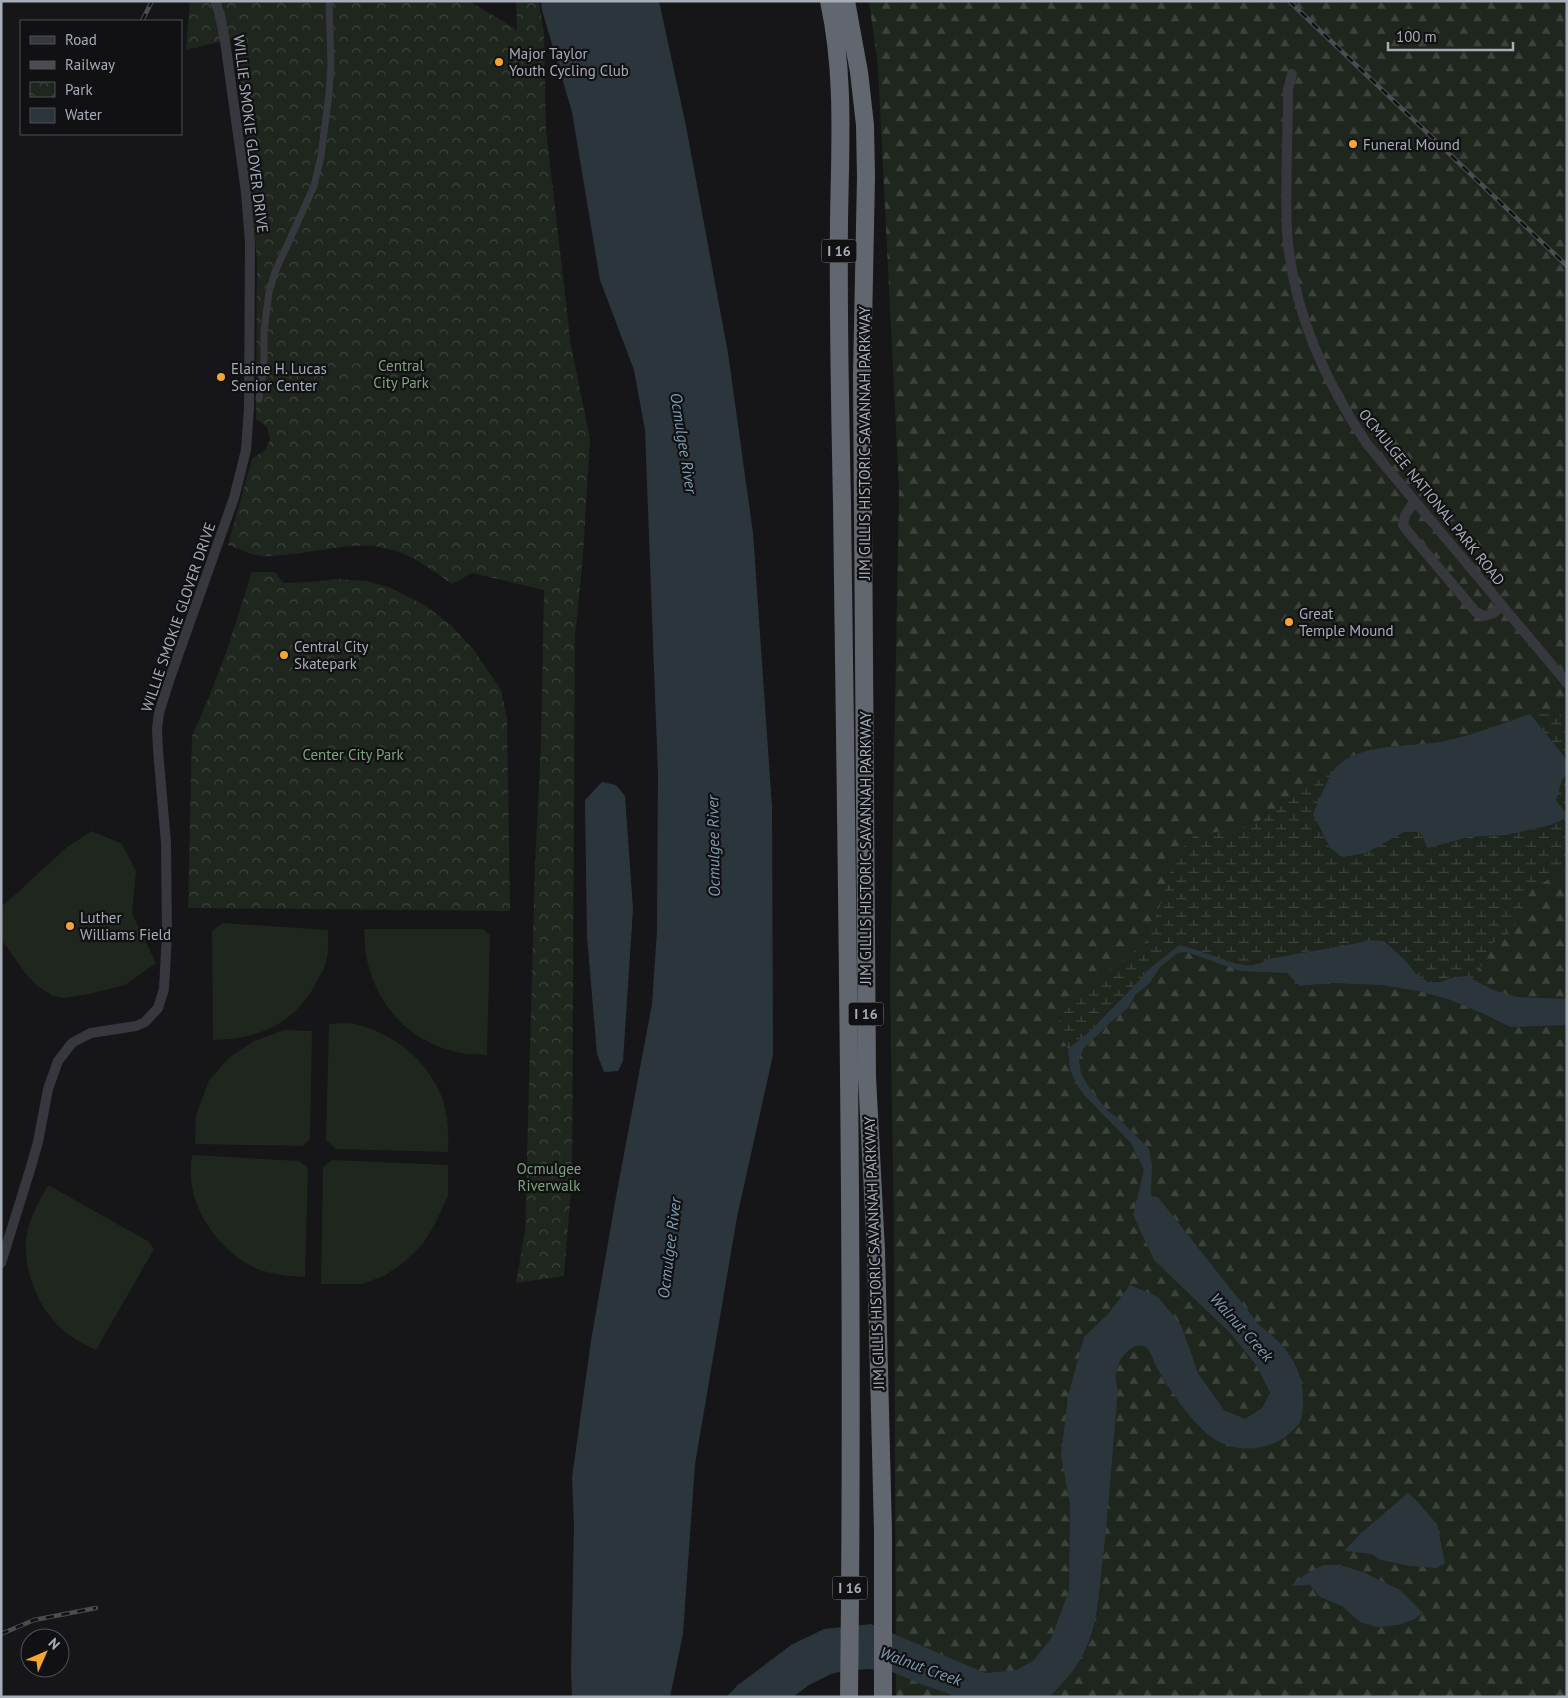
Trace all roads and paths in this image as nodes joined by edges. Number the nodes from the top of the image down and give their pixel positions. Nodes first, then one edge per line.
1 (215, 1) edge
2 (329, 1) edge
3 (829, 1) edge
4 (846, 1) edge
5 (1292, 74) dead end
6 (259, 399) dead end
7 (1414, 502) junction
8 (1501, 606) junction
9 (1567, 683) edge
10 (1, 1263) edge
11 (849, 1697) edge
12 (883, 1697) edge

1 - 10 street, WILLIE SMOKIE GLOVER DRIVE
2 - 6 street
3 - 11 highway, JIM GILLIS HISTORIC SAVANNAH PARKWAY / I 16
4 - 12 highway, JIM GILLIS HISTORIC SAVANNAH PARKWAY / I 16
5 - 7 street, OCMULGEE NATIONAL PARK ROAD
7 - 8 street, OCMULGEE NATIONAL PARK ROAD
7 - 8 street
8 - 9 street, OCMULGEE NATIONAL PARK ROAD

